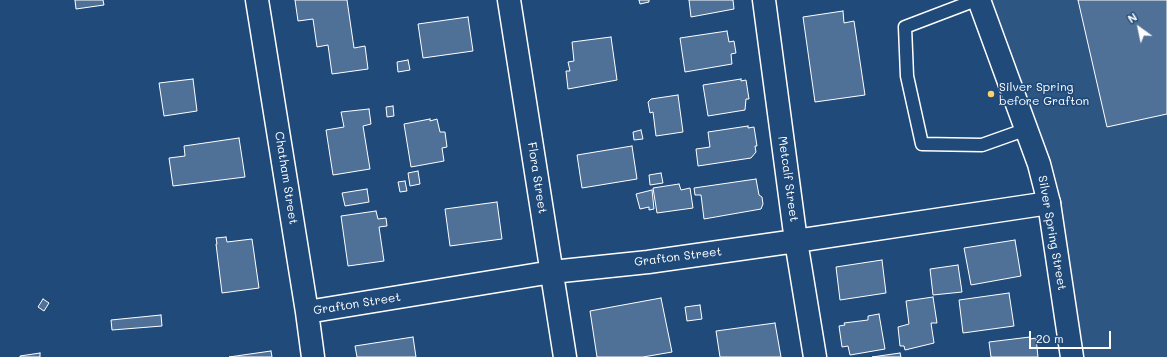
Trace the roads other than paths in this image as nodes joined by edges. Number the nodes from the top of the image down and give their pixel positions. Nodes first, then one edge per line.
1 (257, 0) edge
2 (509, 0) edge
3 (764, 0) edge
4 (977, 0) edge
5 (1027, 129) junction
6 (1049, 202) junction
7 (796, 241) junction
8 (552, 272) junction
9 (307, 312) junction
10 (312, 357) edge
11 (565, 357) edge
12 (815, 357) edge
13 (1072, 357) edge

1 - 9 street, Chatham Street
2 - 8 street, Flora Street
3 - 7 street, Metcalf Street
4 - 5 street, Silver Spring Street
4 - 5 lane
5 - 6 street, Silver Spring Street
6 - 7 street, Grafton Street
6 - 13 street, Silver Spring Street
7 - 8 street, Grafton Street
7 - 12 street, Metcalf Street
8 - 9 street, Grafton Street
8 - 11 street, Flora Street
9 - 10 street, Chatham Street

